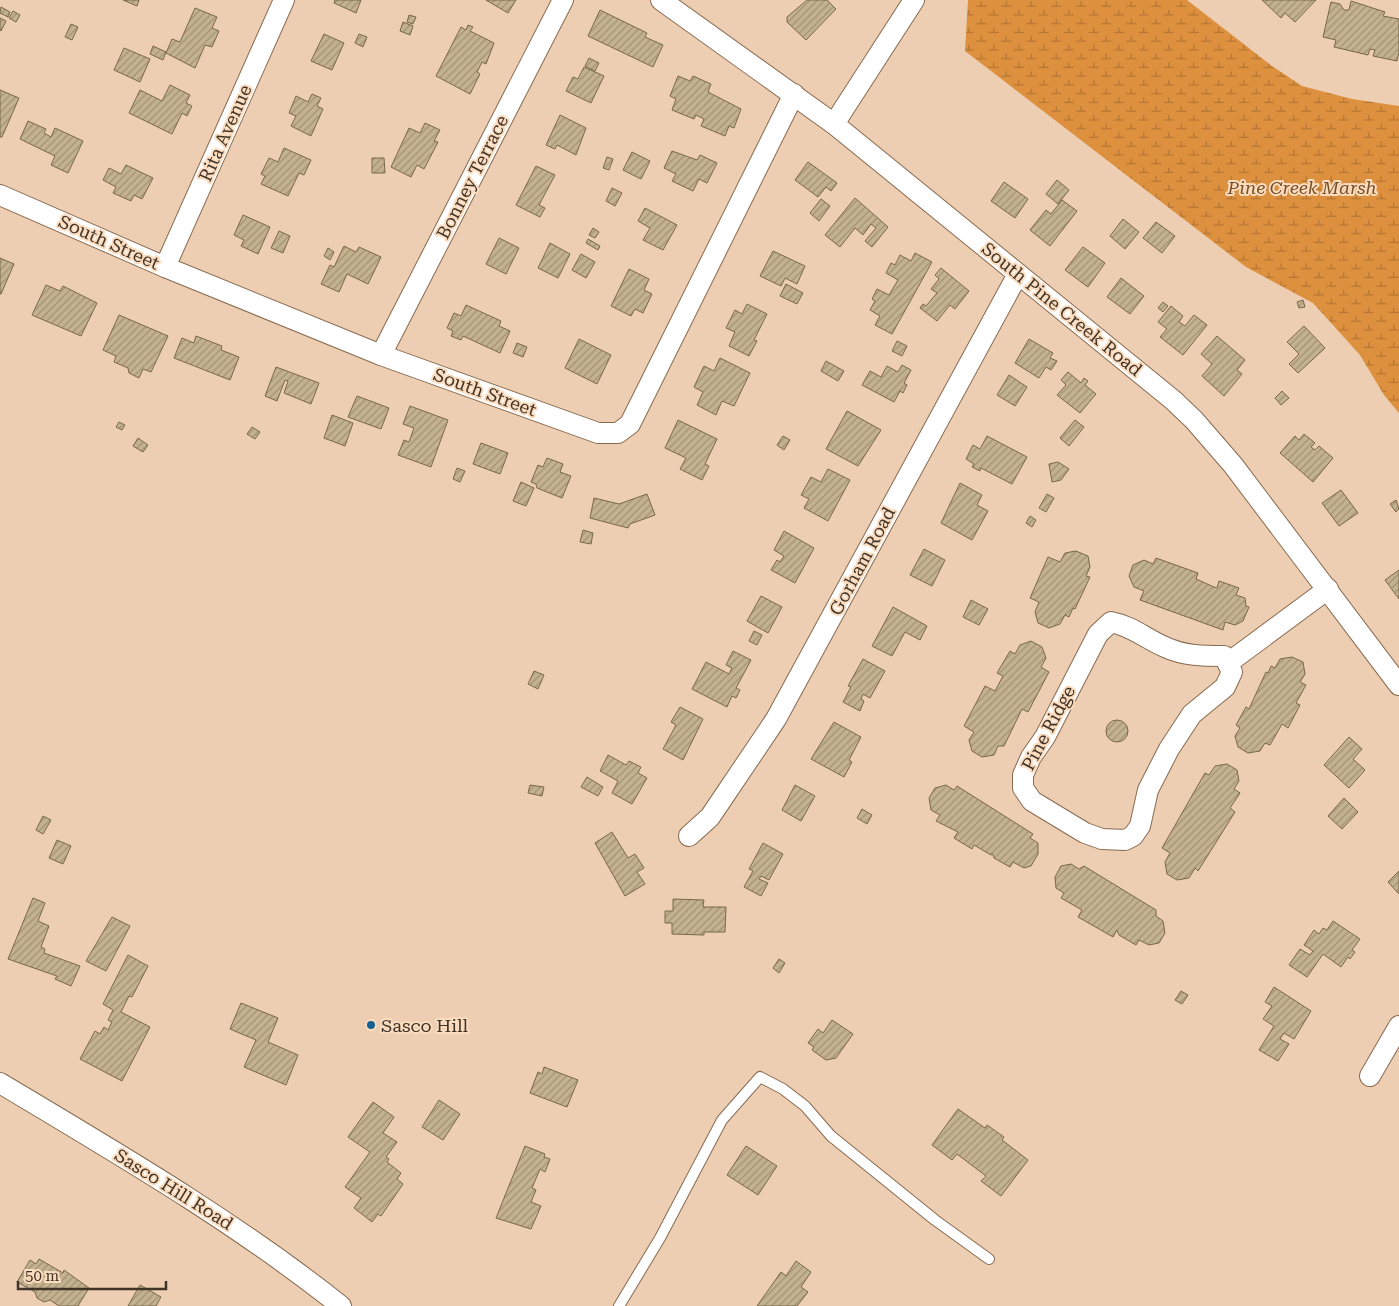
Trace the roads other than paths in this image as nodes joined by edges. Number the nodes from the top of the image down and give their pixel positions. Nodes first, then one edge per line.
1 (284, 0) edge
2 (563, 0) edge
3 (661, 0) edge
4 (914, 0) edge
5 (794, 94) junction
6 (834, 124) junction
7 (0, 194) edge
8 (165, 267) junction
9 (1018, 274) junction
10 (381, 354) junction
11 (1328, 590) junction
12 (1228, 663) junction
13 (1399, 684) edge
14 (689, 836) dead end
15 (1399, 1026) edge
16 (1370, 1076) dead end
17 (0, 1083) edge
18 (989, 1259) dead end
19 (341, 1306) edge
20 (619, 1306) edge

1 - 8 street, Rita Avenue
2 - 10 street, Bonney Terrace
3 - 5 street, South Pine Creek Road
4 - 6 street
5 - 6 street, South Pine Creek Road
5 - 10 street, South Street
6 - 9 street, South Pine Creek Road
7 - 8 street, South Street
8 - 10 street, South Street
9 - 11 street, South Pine Creek Road
9 - 14 street, Gorham Road
11 - 12 street
11 - 13 street, South Pine Creek Road
12 - 12 street, Pine Ridge
15 - 16 street
17 - 19 street, Sasco Hill Road
18 - 20 lane

